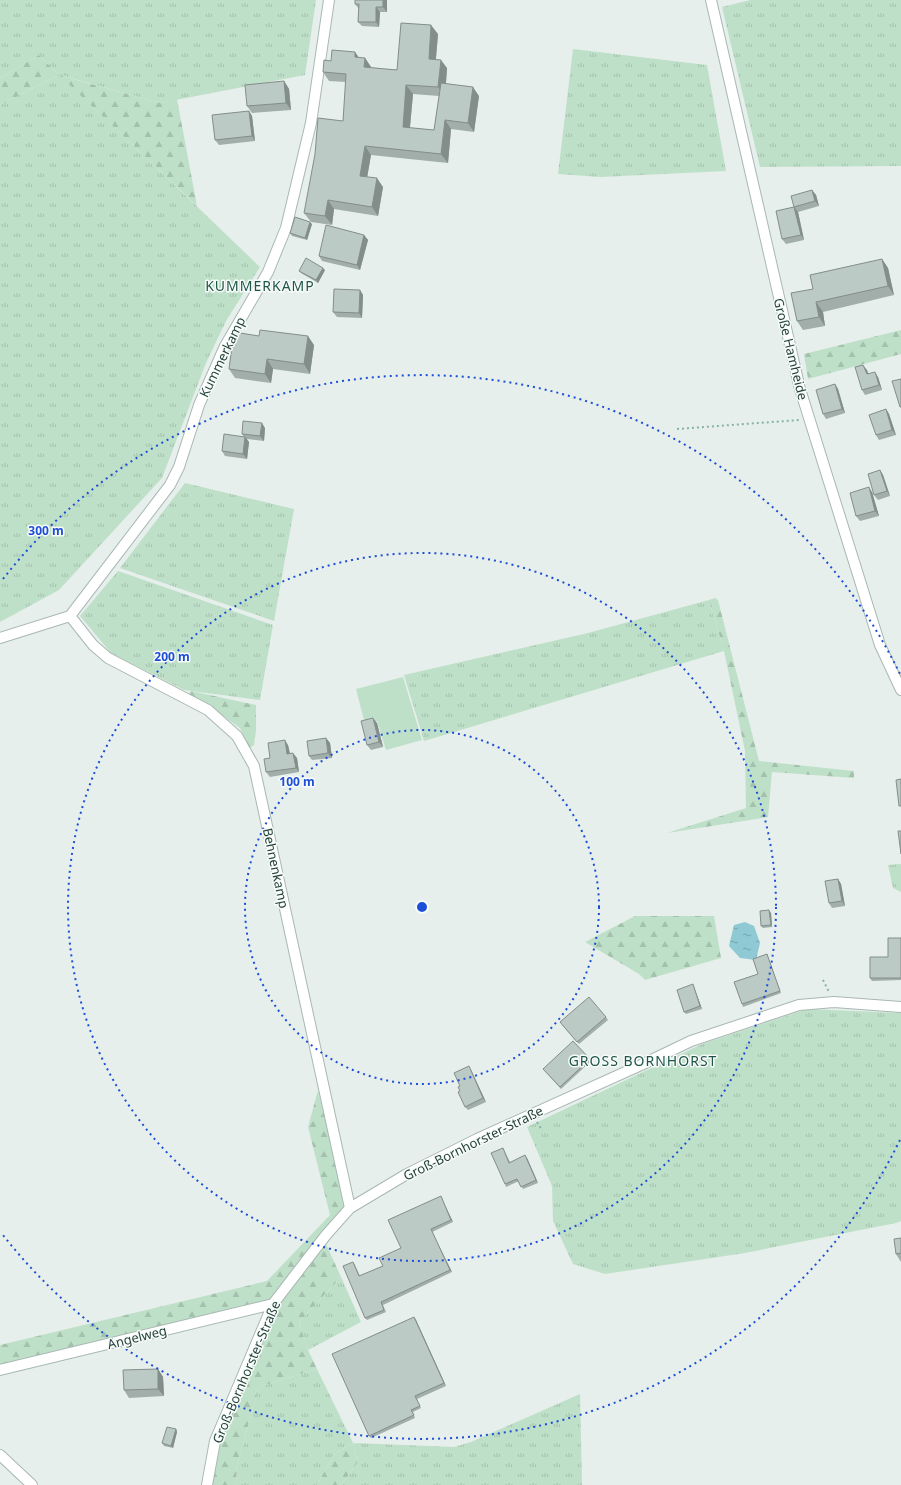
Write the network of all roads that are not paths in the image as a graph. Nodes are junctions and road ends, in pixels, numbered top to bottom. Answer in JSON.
{"nodes":[{"id":1,"x":329,"y":0,"type":"edge"},
{"id":2,"x":711,"y":0,"type":"edge"},
{"id":3,"x":70,"y":616,"type":"junction"},
{"id":4,"x":0,"y":638,"type":"edge"},
{"id":5,"x":901,"y":690,"type":"edge"},
{"id":6,"x":901,"y":1007,"type":"edge"},
{"id":7,"x":350,"y":1208,"type":"junction"},
{"id":8,"x":273,"y":1304,"type":"junction"},
{"id":9,"x":0,"y":1370,"type":"edge"},
{"id":10,"x":0,"y":1455,"type":"edge"},
{"id":11,"x":32,"y":1485,"type":"edge"},
{"id":12,"x":206,"y":1485,"type":"edge"}],
"edges":[{"from":1,"to":3,"type":"street","name":"Kummerkamp"},
{"from":2,"to":5,"type":"street","name":"Große Hamheide"},
{"from":3,"to":4,"type":"street"},
{"from":3,"to":7,"type":"street","name":"Behnenkamp"},
{"from":6,"to":7,"type":"street","name":"Groß-Bornhorster-Straße"},
{"from":7,"to":8,"type":"street","name":"Groß-Bornhorster-Straße"},
{"from":8,"to":9,"type":"street","name":"Angelweg"},
{"from":8,"to":12,"type":"street","name":"Groß-Bornhorster-Straße"},
{"from":10,"to":11,"type":"street"}]}
